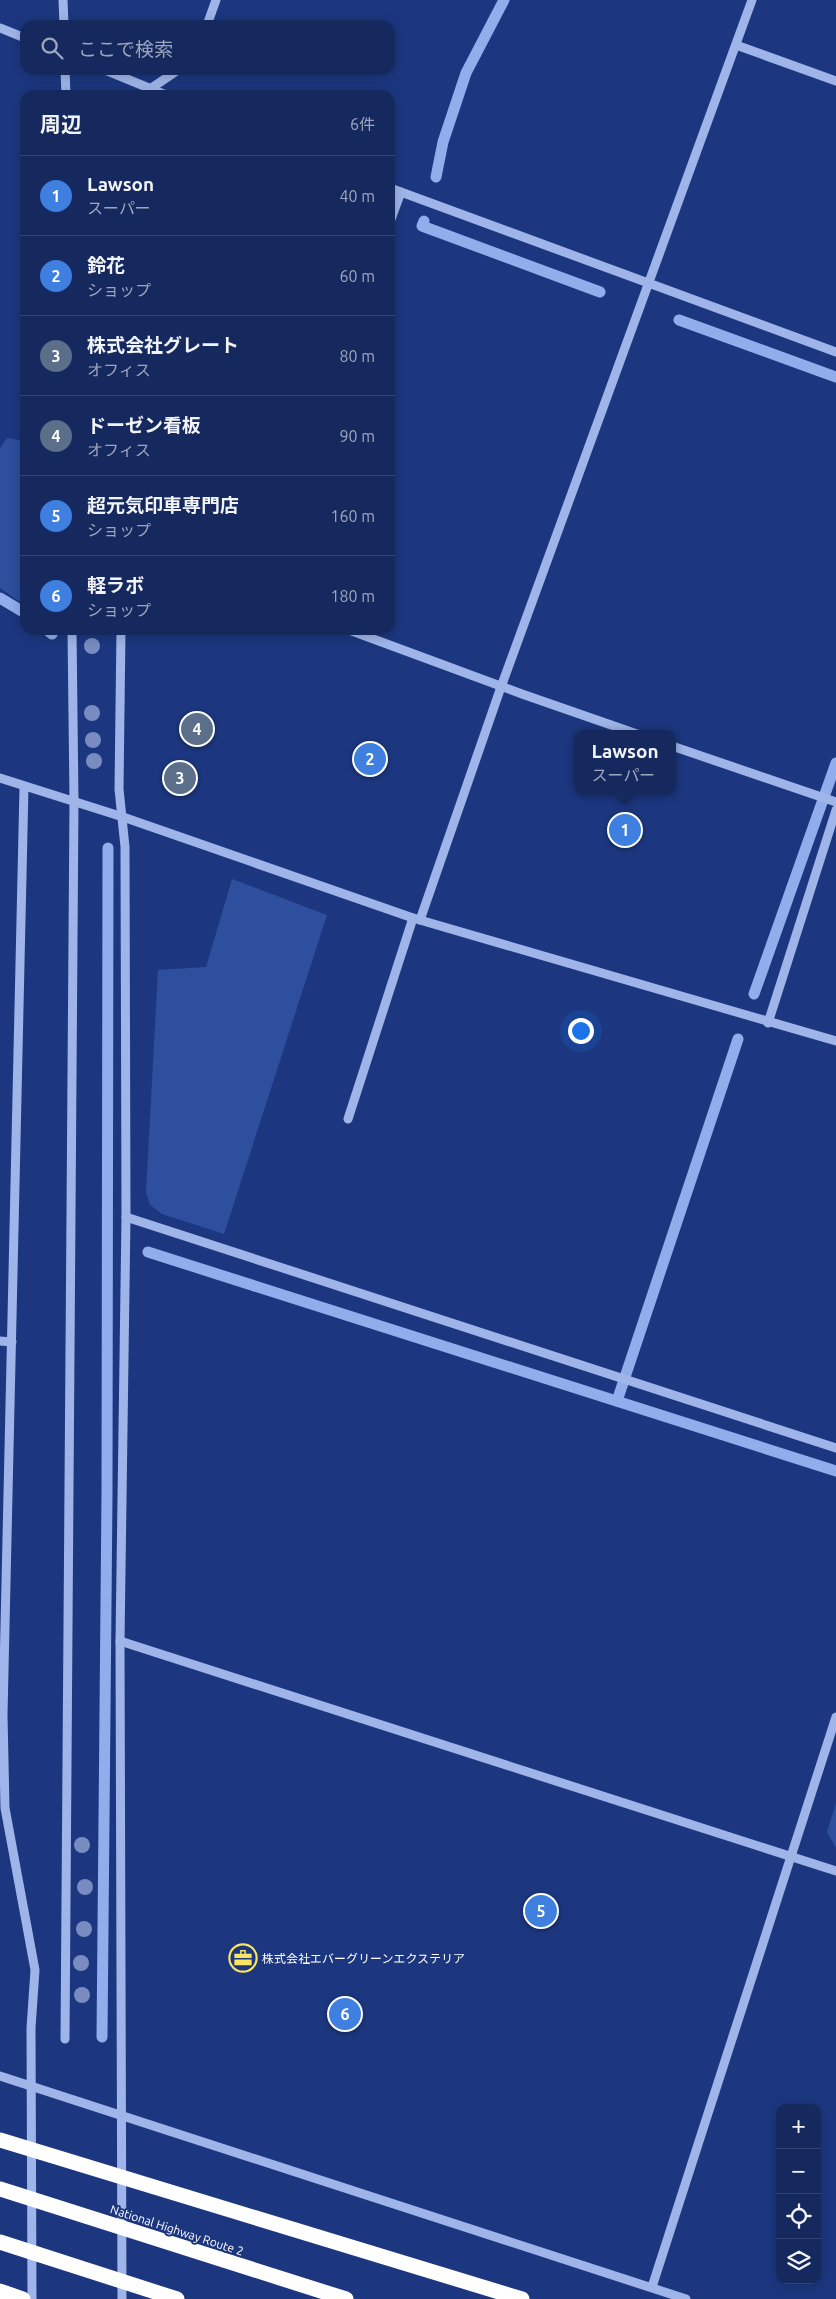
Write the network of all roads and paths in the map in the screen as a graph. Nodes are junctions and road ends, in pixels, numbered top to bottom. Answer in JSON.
{"nodes":[{"id":1,"x":63,"y":0,"type":"edge"},
{"id":2,"x":216,"y":0,"type":"edge"},
{"id":3,"x":752,"y":0,"type":"edge"},
{"id":4,"x":64,"y":20,"type":"edge"},
{"id":5,"x":209,"y":20,"type":"edge"},
{"id":6,"x":0,"y":28,"type":"edge"},
{"id":7,"x":20,"y":36,"type":"edge"},
{"id":8,"x":736,"y":45,"type":"junction"},
{"id":9,"x":65,"y":75,"type":"edge"},
{"id":10,"x":117,"y":75,"type":"edge"},
{"id":11,"x":171,"y":75,"type":"edge"},
{"id":12,"x":836,"y":81,"type":"edge"},
{"id":13,"x":150,"y":89,"type":"joint"},
{"id":14,"x":66,"y":90,"type":"edge"},
{"id":15,"x":395,"y":190,"type":"edge"},
{"id":16,"x":401,"y":192,"type":"junction"},
{"id":17,"x":395,"y":208,"type":"edge"},
{"id":18,"x":649,"y":283,"type":"junction"},
{"id":19,"x":836,"y":352,"type":"edge"},
{"id":20,"x":72,"y":635,"type":"edge"},
{"id":21,"x":121,"y":635,"type":"edge"},
{"id":22,"x":362,"y":635,"type":"edge"},
{"id":23,"x":501,"y":687,"type":"junction"},
{"id":24,"x":625,"y":730,"type":"edge"},
{"id":25,"x":676,"y":747,"type":"edge"},
{"id":26,"x":0,"y":778,"type":"edge"},
{"id":27,"x":24,"y":787,"type":"junction"},
{"id":28,"x":74,"y":801,"type":"junction"},
{"id":29,"x":832,"y":801,"type":"edge"},
{"id":30,"x":836,"y":810,"type":"edge"},
{"id":31,"x":123,"y":817,"type":"junction"},
{"id":32,"x":417,"y":919,"type":"junction"},
{"id":33,"x":768,"y":1023,"type":"junction"},
{"id":34,"x":836,"y":1041,"type":"edge"},
{"id":35,"x":348,"y":1119,"type":"dead end"},
{"id":36,"x":126,"y":1217,"type":"junction"},
{"id":37,"x":0,"y":1341,"type":"edge"},
{"id":38,"x":12,"y":1342,"type":"junction"},
{"id":39,"x":836,"y":1448,"type":"edge"},
{"id":40,"x":120,"y":1641,"type":"junction"},
{"id":41,"x":2,"y":1715,"type":"edge"},
{"id":42,"x":836,"y":1717,"type":"edge"},
{"id":43,"x":790,"y":1856,"type":"junction"},
{"id":44,"x":836,"y":1871,"type":"edge"},
{"id":45,"x":65,"y":2039,"type":"dead end"},
{"id":46,"x":0,"y":2076,"type":"edge"},
{"id":47,"x":32,"y":2087,"type":"junction"},
{"id":48,"x":120,"y":2116,"type":"junction"},
{"id":49,"x":0,"y":2140,"type":"edge"},
{"id":50,"x":0,"y":2189,"type":"edge"},
{"id":51,"x":0,"y":2242,"type":"edge"},
{"id":52,"x":652,"y":2287,"type":"junction"},
{"id":53,"x":0,"y":2291,"type":"edge"},
{"id":54,"x":23,"y":2299,"type":"edge"},
{"id":55,"x":32,"y":2299,"type":"edge"},
{"id":56,"x":122,"y":2299,"type":"edge"},
{"id":57,"x":177,"y":2299,"type":"edge"},
{"id":58,"x":346,"y":2299,"type":"edge"},
{"id":59,"x":522,"y":2299,"type":"edge"},
{"id":60,"x":686,"y":2299,"type":"edge"}],
"edges":[{"from":1,"to":4,"type":"street"},
{"from":2,"to":5,"type":"street"},
{"from":3,"to":8,"type":"street"},
{"from":6,"to":7,"type":"street"},
{"from":8,"to":12,"type":"street"},
{"from":8,"to":18,"type":"street"},
{"from":9,"to":14,"type":"street"},
{"from":10,"to":13,"type":"street"},
{"from":11,"to":13,"type":"street"},
{"from":15,"to":16,"type":"street"},
{"from":16,"to":17,"type":"street"},
{"from":16,"to":18,"type":"street"},
{"from":18,"to":19,"type":"street"},
{"from":18,"to":23,"type":"street"},
{"from":20,"to":28,"type":"street"},
{"from":21,"to":31,"type":"street"},
{"from":22,"to":23,"type":"street"},
{"from":23,"to":24,"type":"street"},
{"from":23,"to":32,"type":"street"},
{"from":25,"to":29,"type":"street"},
{"from":26,"to":27,"type":"street"},
{"from":27,"to":28,"type":"street"},
{"from":27,"to":38,"type":"street"},
{"from":28,"to":31,"type":"street"},
{"from":28,"to":45,"type":"street"},
{"from":30,"to":33,"type":"street"},
{"from":31,"to":32,"type":"street"},
{"from":31,"to":36,"type":"street"},
{"from":32,"to":33,"type":"street"},
{"from":32,"to":35,"type":"street"},
{"from":33,"to":34,"type":"street"},
{"from":36,"to":39,"type":"street"},
{"from":36,"to":40,"type":"street"},
{"from":37,"to":38,"type":"street"},
{"from":38,"to":41,"type":"street"},
{"from":40,"to":43,"type":"street"},
{"from":40,"to":48,"type":"street"},
{"from":41,"to":47,"type":"street"},
{"from":42,"to":43,"type":"street"},
{"from":43,"to":44,"type":"street"},
{"from":43,"to":52,"type":"street"},
{"from":46,"to":47,"type":"street"},
{"from":47,"to":48,"type":"street"},
{"from":47,"to":55,"type":"street"},
{"from":48,"to":52,"type":"street"},
{"from":48,"to":56,"type":"street"},
{"from":49,"to":59,"type":"highway","bridge":true},
{"from":50,"to":58,"type":"highway","name":"National Highway Route 2","bridge":true},
{"from":51,"to":57,"type":"highway","bridge":true},
{"from":52,"to":60,"type":"street"},
{"from":53,"to":54,"type":"highway"}]}
